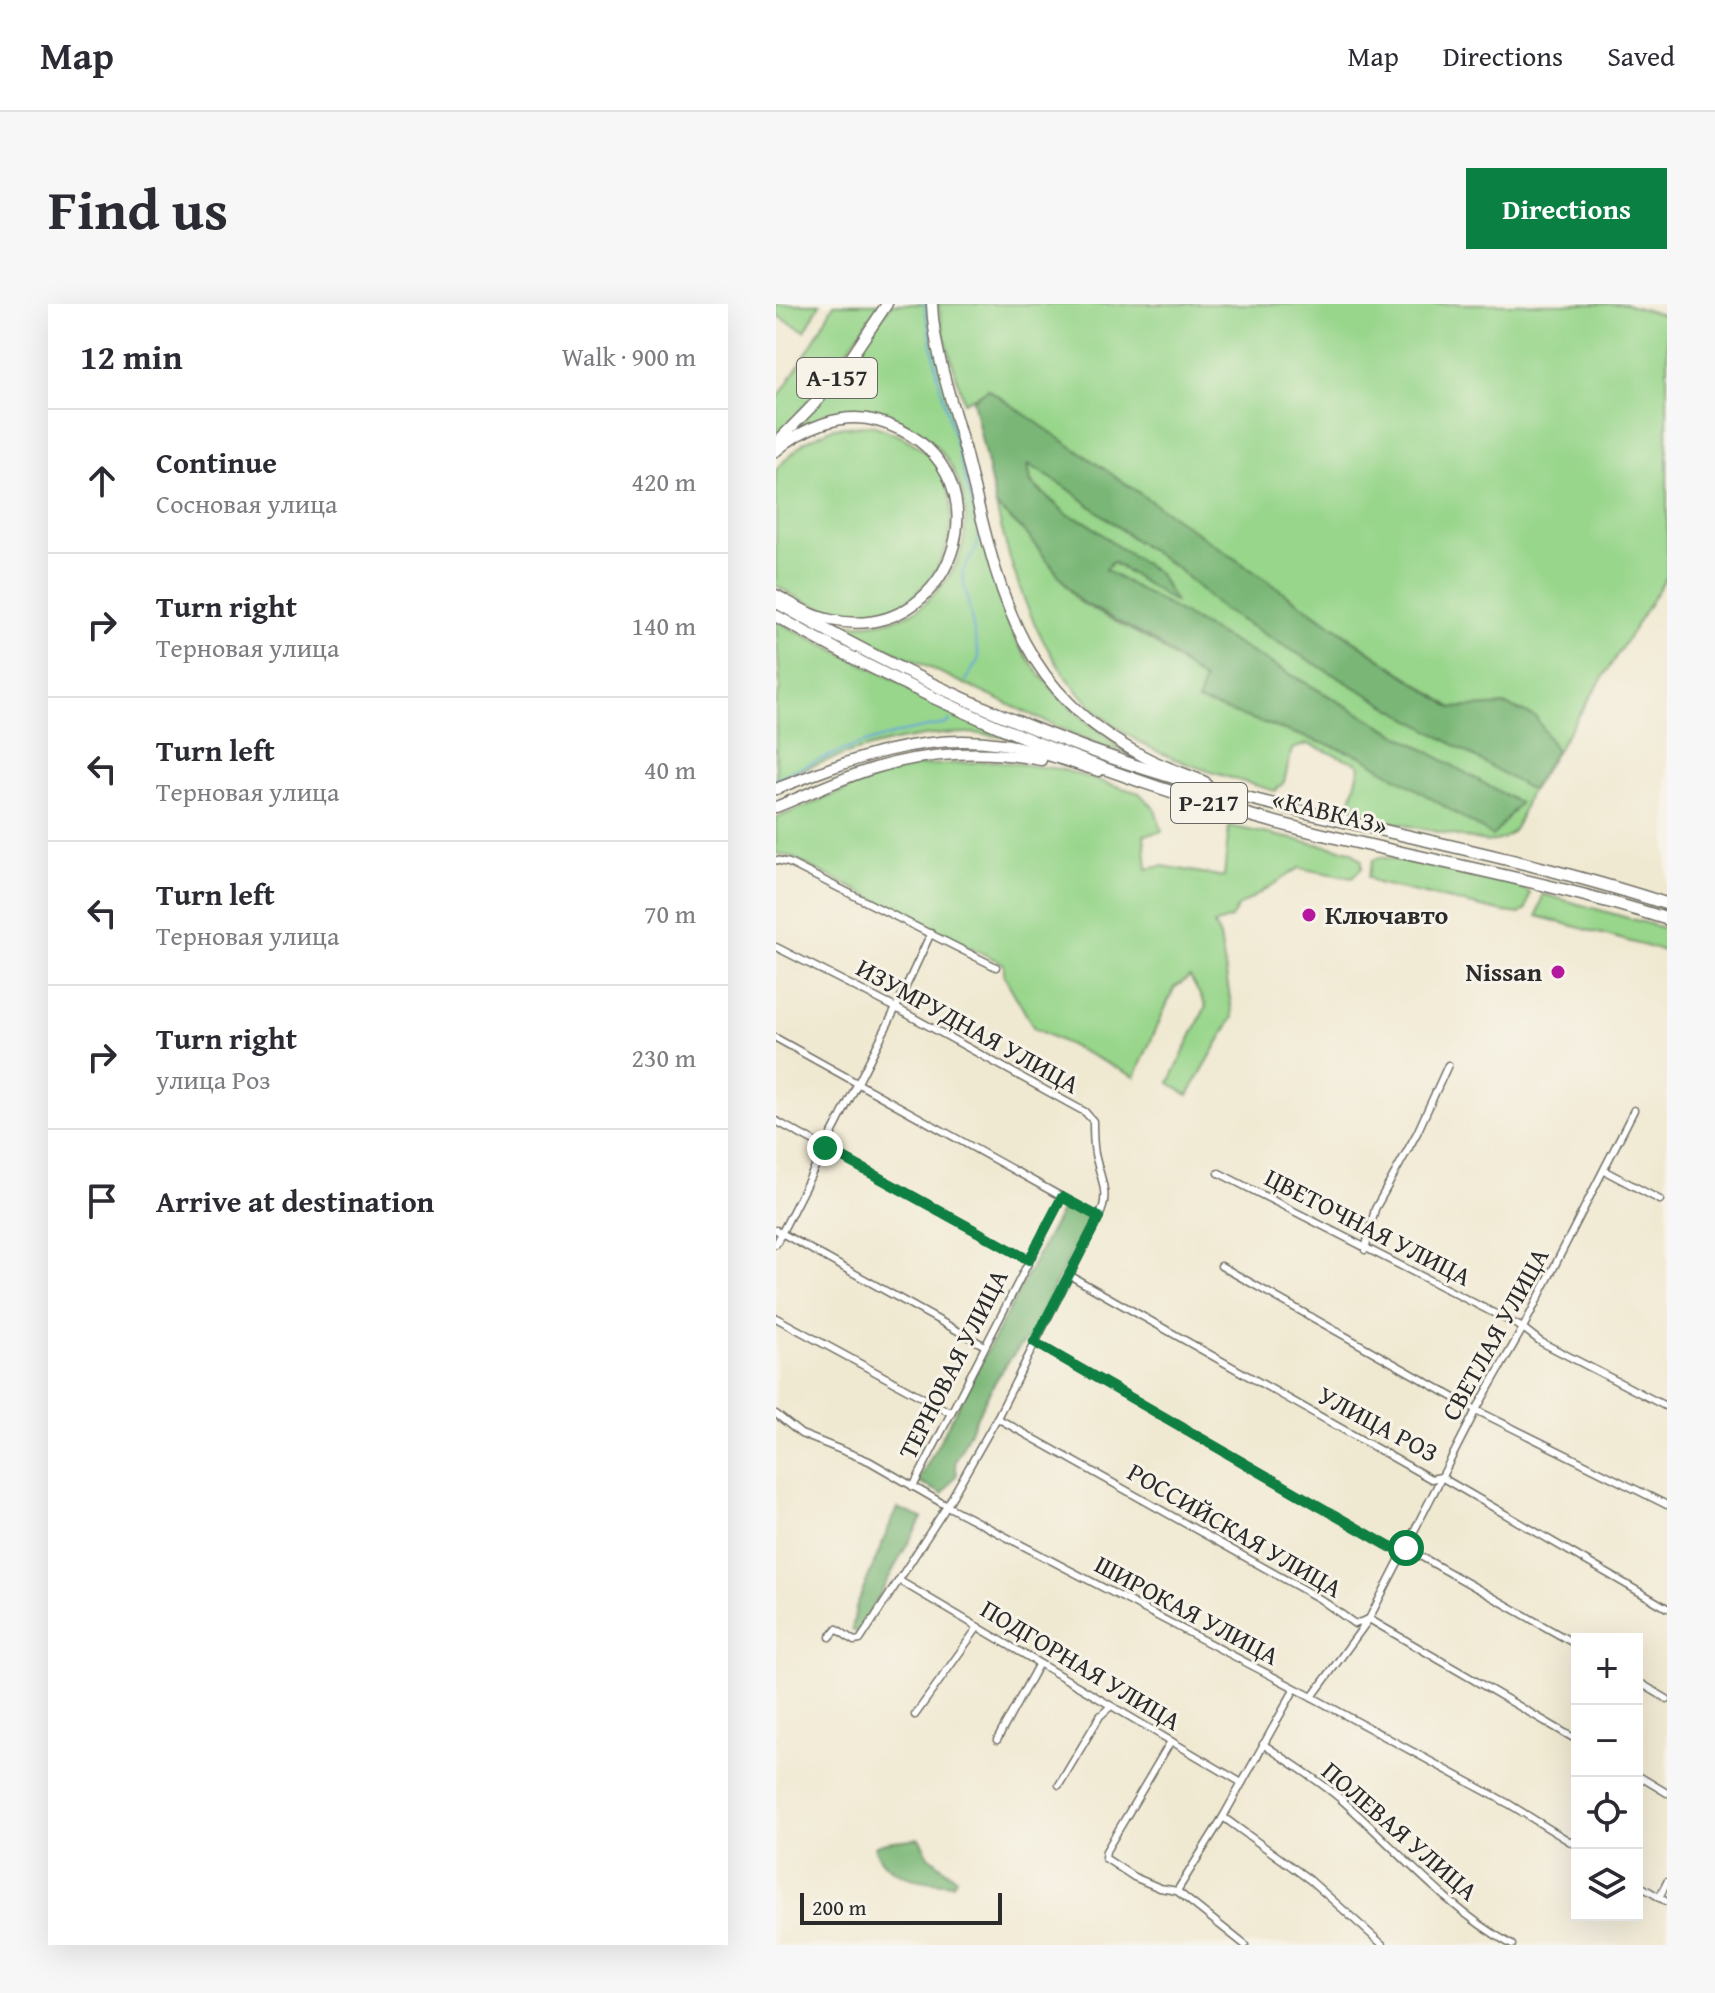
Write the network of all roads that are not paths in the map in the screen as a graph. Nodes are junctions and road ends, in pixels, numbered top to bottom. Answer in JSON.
{"nodes":[{"id":1,"x":887,"y":304,"type":"edge"},
{"id":2,"x":932,"y":304,"type":"edge"},
{"id":3,"x":776,"y":443,"type":"edge"},
{"id":4,"x":776,"y":451,"type":"edge"},
{"id":5,"x":776,"y":595,"type":"edge"},
{"id":6,"x":776,"y":602,"type":"edge"},
{"id":7,"x":776,"y":616,"type":"edge"},
{"id":8,"x":1151,"y":785,"type":"junction"},
{"id":9,"x":776,"y":789,"type":"edge"},
{"id":10,"x":1240,"y":796,"type":"junction"},
{"id":11,"x":776,"y":807,"type":"edge"},
{"id":12,"x":1379,"y":829,"type":"junction"},
{"id":13,"x":1425,"y":857,"type":"junction"},
{"id":14,"x":776,"y":860,"type":"edge"},
{"id":15,"x":1586,"y":880,"type":"junction"},
{"id":16,"x":1593,"y":897,"type":"junction"},
{"id":17,"x":1667,"y":904,"type":"edge"},
{"id":18,"x":1667,"y":919,"type":"edge"},
{"id":19,"x":931,"y":933,"type":"junction"},
{"id":20,"x":776,"y":947,"type":"edge"},
{"id":21,"x":996,"y":967,"type":"dead end"},
{"id":22,"x":896,"y":1008,"type":"junction"},
{"id":23,"x":776,"y":1038,"type":"edge"},
{"id":24,"x":1448,"y":1065,"type":"dead end"},
{"id":25,"x":857,"y":1081,"type":"junction"},
{"id":26,"x":1634,"y":1110,"type":"dead end"},
{"id":27,"x":776,"y":1121,"type":"edge"},
{"id":28,"x":825,"y":1148,"type":"junction"},
{"id":29,"x":1605,"y":1171,"type":"junction"},
{"id":30,"x":1219,"y":1173,"type":"dead end"},
{"id":31,"x":1062,"y":1197,"type":"junction"},
{"id":32,"x":1660,"y":1200,"type":"dead end"},
{"id":33,"x":1099,"y":1217,"type":"junction"},
{"id":34,"x":779,"y":1231,"type":"edge"},
{"id":35,"x":776,"y":1244,"type":"edge"},
{"id":36,"x":1365,"y":1250,"type":"junction"},
{"id":37,"x":1029,"y":1260,"type":"junction"},
{"id":38,"x":1221,"y":1266,"type":"dead end"},
{"id":39,"x":1069,"y":1275,"type":"junction"},
{"id":40,"x":776,"y":1318,"type":"edge"},
{"id":41,"x":1523,"y":1328,"type":"junction"},
{"id":42,"x":1034,"y":1342,"type":"junction"},
{"id":43,"x":985,"y":1346,"type":"junction"},
{"id":44,"x":1667,"y":1407,"type":"edge"},
{"id":45,"x":1476,"y":1410,"type":"junction"},
{"id":46,"x":951,"y":1413,"type":"junction"},
{"id":47,"x":776,"y":1414,"type":"edge"},
{"id":48,"x":997,"y":1418,"type":"junction"},
{"id":49,"x":1441,"y":1477,"type":"junction"},
{"id":50,"x":913,"y":1487,"type":"junction"},
{"id":51,"x":1667,"y":1505,"type":"edge"},
{"id":52,"x":947,"y":1506,"type":"junction"},
{"id":53,"x":1406,"y":1548,"type":"junction"},
{"id":54,"x":900,"y":1581,"type":"junction"},
{"id":55,"x":1667,"y":1608,"type":"edge"},
{"id":56,"x":1369,"y":1619,"type":"junction"},
{"id":57,"x":978,"y":1627,"type":"junction"},
{"id":58,"x":830,"y":1637,"type":"dead end"},
{"id":59,"x":1571,"y":1642,"type":"edge"},
{"id":60,"x":1038,"y":1665,"type":"junction"},
{"id":61,"x":1643,"y":1685,"type":"edge"},
{"id":62,"x":1294,"y":1690,"type":"junction"},
{"id":63,"x":1312,"y":1697,"type":"junction"},
{"id":64,"x":1667,"y":1699,"type":"edge"},
{"id":65,"x":1111,"y":1706,"type":"junction"},
{"id":66,"x":915,"y":1715,"type":"dead end"},
{"id":67,"x":1571,"y":1737,"type":"edge"},
{"id":68,"x":997,"y":1740,"type":"dead end"},
{"id":69,"x":1171,"y":1741,"type":"junction"},
{"id":70,"x":1263,"y":1744,"type":"junction"},
{"id":71,"x":1640,"y":1777,"type":"edge"},
{"id":72,"x":1242,"y":1783,"type":"junction"},
{"id":73,"x":1059,"y":1785,"type":"dead end"},
{"id":74,"x":1667,"y":1793,"type":"edge"},
{"id":75,"x":1223,"y":1817,"type":"junction"},
{"id":76,"x":1571,"y":1842,"type":"edge"},
{"id":77,"x":1667,"y":1882,"type":"edge"},
{"id":78,"x":1643,"y":1888,"type":"edge"},
{"id":79,"x":1177,"y":1891,"type":"junction"},
{"id":80,"x":1659,"y":1898,"type":"junction"},
{"id":81,"x":1667,"y":1902,"type":"edge"},
{"id":82,"x":1245,"y":1945,"type":"edge"},
{"id":83,"x":1383,"y":1945,"type":"edge"},
{"id":84,"x":1512,"y":1945,"type":"edge"}],
"edges":[{"from":1,"to":3,"type":"main road","number":"А-157"},
{"from":2,"to":10,"type":"main road"},
{"from":4,"to":5,"type":"main road"},
{"from":6,"to":10,"type":"highway","name":"«КАВКАЗ»","number":"Р-217"},
{"from":7,"to":8,"type":"highway","name":"«КАВКАЗ»","number":"Р-217"},
{"from":8,"to":9,"type":"main road"},
{"from":8,"to":11,"type":"main road"},
{"from":8,"to":13,"type":"highway","name":"«КАВКАЗ»","number":"Р-217"},
{"from":10,"to":12,"type":"highway","name":"«КАВКАЗ»","number":"Р-217"},
{"from":12,"to":13,"type":"highway"},
{"from":12,"to":15,"type":"highway","name":"«КАВКАЗ»","number":"Р-217"},
{"from":13,"to":16,"type":"highway","name":"«КАВКАЗ»","number":"Р-217"},
{"from":14,"to":19,"type":"street"},
{"from":15,"to":16,"type":"highway"},
{"from":15,"to":17,"type":"highway","name":"«КАВКАЗ»","number":"Р-217"},
{"from":16,"to":18,"type":"highway","name":"«КАВКАЗ»","number":"Р-217"},
{"from":19,"to":21,"type":"street"},
{"from":19,"to":22,"type":"street"},
{"from":20,"to":22,"type":"street","name":"ИЗУМРУДНАЯ УЛИЦА"},
{"from":22,"to":25,"type":"street"},
{"from":22,"to":33,"type":"street","name":"ИЗУМРУДНАЯ УЛИЦА"},
{"from":23,"to":25,"type":"street"},
{"from":24,"to":36,"type":"street"},
{"from":25,"to":28,"type":"street"},
{"from":25,"to":31,"type":"street"},
{"from":26,"to":29,"type":"street","name":"СВЕТЛАЯ УЛИЦА"},
{"from":27,"to":28,"type":"street"},
{"from":28,"to":34,"type":"street"},
{"from":28,"to":37,"type":"street"},
{"from":29,"to":32,"type":"street"},
{"from":29,"to":41,"type":"street","name":"СВЕТЛАЯ УЛИЦА"},
{"from":30,"to":36,"type":"street","name":"ЦВЕТОЧНАЯ УЛИЦА"},
{"from":31,"to":33,"type":"street"},
{"from":31,"to":37,"type":"street","name":"ТЕРНОВАЯ УЛИЦА"},
{"from":33,"to":39,"type":"street"},
{"from":34,"to":35,"type":"street"},
{"from":34,"to":43,"type":"street"},
{"from":36,"to":41,"type":"street","name":"ЦВЕТОЧНАЯ УЛИЦА"},
{"from":37,"to":43,"type":"street","name":"ТЕРНОВАЯ УЛИЦА"},
{"from":38,"to":45,"type":"street"},
{"from":39,"to":42,"type":"street"},
{"from":39,"to":49,"type":"street","name":"УЛИЦА РОЗ"},
{"from":40,"to":46,"type":"street"},
{"from":41,"to":44,"type":"street","name":"ЦВЕТОЧНАЯ УЛИЦА"},
{"from":41,"to":45,"type":"street","name":"СВЕТЛАЯ УЛИЦА"},
{"from":42,"to":48,"type":"street"},
{"from":42,"to":53,"type":"street"},
{"from":43,"to":46,"type":"street","name":"ТЕРНОВАЯ УЛИЦА"},
{"from":45,"to":49,"type":"street","name":"СВЕТЛАЯ УЛИЦА"},
{"from":45,"to":51,"type":"street"},
{"from":46,"to":50,"type":"street","name":"ТЕРНОВАЯ УЛИЦА"},
{"from":47,"to":50,"type":"street","name":"ШИРОКАЯ УЛИЦА"},
{"from":48,"to":52,"type":"street"},
{"from":48,"to":56,"type":"street","name":"РОССИЙСКАЯ УЛИЦА"},
{"from":49,"to":53,"type":"street","name":"СВЕТЛАЯ УЛИЦА"},
{"from":49,"to":55,"type":"street","name":"УЛИЦА РОЗ"},
{"from":50,"to":52,"type":"street","name":"ШИРОКАЯ УЛИЦА"},
{"from":52,"to":54,"type":"street"},
{"from":52,"to":62,"type":"street","name":"ШИРОКАЯ УЛИЦА"},
{"from":53,"to":56,"type":"street","name":"СВЕТЛАЯ УЛИЦА"},
{"from":53,"to":59,"type":"street"},
{"from":54,"to":57,"type":"street","name":"ПОДГОРНАЯ УЛИЦА"},
{"from":54,"to":58,"type":"street"},
{"from":56,"to":63,"type":"street","name":"СВЕТЛАЯ УЛИЦА"},
{"from":56,"to":67,"type":"street","name":"РОССИЙСКАЯ УЛИЦА"},
{"from":57,"to":60,"type":"street","name":"ПОДГОРНАЯ УЛИЦА"},
{"from":57,"to":66,"type":"street"},
{"from":60,"to":65,"type":"street","name":"ПОДГОРНАЯ УЛИЦА"},
{"from":60,"to":68,"type":"street"},
{"from":61,"to":64,"type":"street"},
{"from":62,"to":63,"type":"street","name":"ШИРОКАЯ УЛИЦА"},
{"from":62,"to":70,"type":"street"},
{"from":63,"to":76,"type":"street","name":"ШИРОКАЯ УЛИЦА"},
{"from":65,"to":69,"type":"street","name":"ПОДГОРНАЯ УЛИЦА"},
{"from":65,"to":73,"type":"street"},
{"from":69,"to":72,"type":"street","name":"ПОДГОРНАЯ УЛИЦА"},
{"from":69,"to":79,"type":"street"},
{"from":70,"to":72,"type":"street"},
{"from":70,"to":84,"type":"street","name":"ПОЛЕВАЯ УЛИЦА"},
{"from":71,"to":74,"type":"street"},
{"from":72,"to":75,"type":"street"},
{"from":75,"to":79,"type":"street"},
{"from":75,"to":83,"type":"street"},
{"from":77,"to":80,"type":"street"},
{"from":78,"to":80,"type":"street"},
{"from":79,"to":82,"type":"street"},
{"from":80,"to":81,"type":"street"}]}
